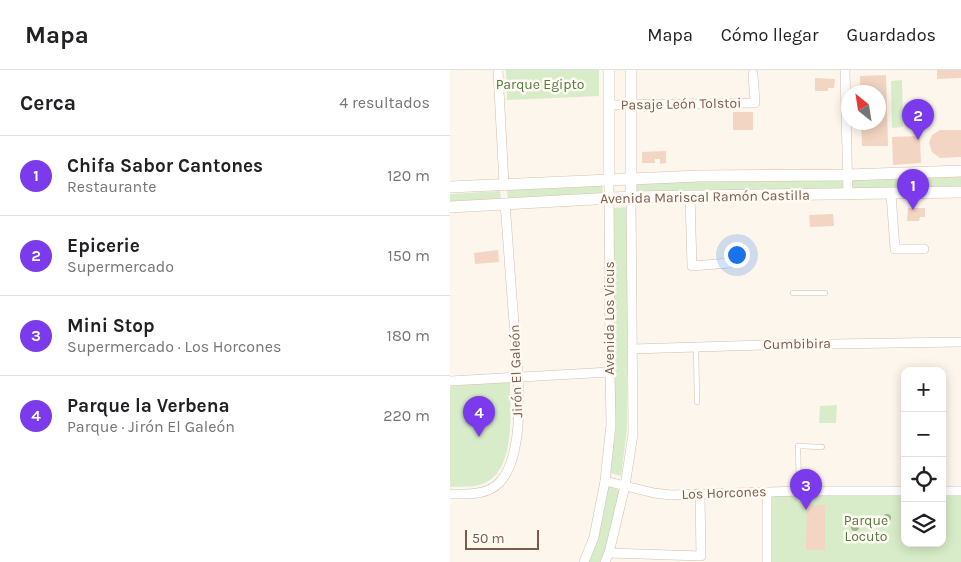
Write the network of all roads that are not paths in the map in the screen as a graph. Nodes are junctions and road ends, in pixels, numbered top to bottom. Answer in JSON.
{"nodes":[{"id":1,"x":498,"y":70,"type":"edge"},
{"id":2,"x":609,"y":70,"type":"edge"},
{"id":3,"x":631,"y":70,"type":"edge"},
{"id":4,"x":846,"y":70,"type":"edge"},
{"id":5,"x":753,"y":74,"type":"dead end"},
{"id":6,"x":609,"y":105,"type":"junction"},
{"id":7,"x":631,"y":105,"type":"junction"},
{"id":8,"x":961,"y":171,"type":"edge"},
{"id":9,"x":848,"y":175,"type":"junction"},
{"id":10,"x":631,"y":178,"type":"junction"},
{"id":11,"x":609,"y":179,"type":"junction"},
{"id":12,"x":504,"y":185,"type":"junction"},
{"id":13,"x":450,"y":187,"type":"edge"},
{"id":14,"x":961,"y":192,"type":"edge"},
{"id":15,"x":848,"y":194,"type":"junction"},
{"id":16,"x":891,"y":194,"type":"junction"},
{"id":17,"x":690,"y":196,"type":"junction"},
{"id":18,"x":631,"y":197,"type":"junction"},
{"id":19,"x":608,"y":198,"type":"junction"},
{"id":20,"x":505,"y":204,"type":"junction"},
{"id":21,"x":450,"y":208,"type":"edge"},
{"id":22,"x":924,"y":249,"type":"dead end"},
{"id":23,"x":729,"y":263,"type":"dead end"},
{"id":24,"x":793,"y":293,"type":"dead end"},
{"id":25,"x":825,"y":293,"type":"dead end"},
{"id":26,"x":961,"y":342,"type":"edge"},
{"id":27,"x":696,"y":347,"type":"junction"},
{"id":28,"x":632,"y":349,"type":"junction"},
{"id":29,"x":610,"y":372,"type":"junction"},
{"id":30,"x":518,"y":378,"type":"junction"},
{"id":31,"x":450,"y":382,"type":"edge"},
{"id":32,"x":697,"y":402,"type":"dead end"},
{"id":33,"x":822,"y":447,"type":"dead end"},
{"id":34,"x":605,"y":481,"type":"junction"},
{"id":35,"x":625,"y":486,"type":"junction"},
{"id":36,"x":799,"y":491,"type":"junction"},
{"id":37,"x":901,"y":491,"type":"edge"},
{"id":38,"x":946,"y":491,"type":"edge"},
{"id":39,"x":961,"y":491,"type":"edge"},
{"id":40,"x":767,"y":492,"type":"junction"},
{"id":41,"x":450,"y":494,"type":"edge"},
{"id":42,"x":700,"y":495,"type":"junction"},
{"id":43,"x":610,"y":553,"type":"junction"},
{"id":44,"x":584,"y":562,"type":"edge"},
{"id":45,"x":605,"y":562,"type":"edge"},
{"id":46,"x":767,"y":562,"type":"edge"}],
"edges":[{"from":1,"to":12,"type":"street"},
{"from":2,"to":6,"type":"main road","name":"Avenida Los Vicus"},
{"from":3,"to":7,"type":"main road","name":"Avenida Los Vicus"},
{"from":4,"to":9,"type":"street"},
{"from":5,"to":7,"type":"street","name":"Pasaje León Tolstoi"},
{"from":6,"to":7,"type":"street","name":"Pasaje León Tolstoi"},
{"from":6,"to":11,"type":"main road","name":"Avenida Los Vicus"},
{"from":7,"to":10,"type":"main road","name":"Avenida Los Vicus"},
{"from":8,"to":9,"type":"main road","name":"Avenida Mariscal Ramón Castilla"},
{"from":9,"to":10,"type":"main road","name":"Avenida Mariscal Ramón Castilla"},
{"from":9,"to":15,"type":"street"},
{"from":10,"to":11,"type":"main road","name":"Avenida Mariscal Ramón Castilla"},
{"from":10,"to":18,"type":"main road","name":"Avenida Los Vicus"},
{"from":11,"to":12,"type":"main road","name":"Avenida Mariscal Ramón Castilla"},
{"from":11,"to":19,"type":"street","name":"Avenida Los Vicus"},
{"from":12,"to":13,"type":"main road","name":"Avenida Mariscal Ramón Castilla"},
{"from":14,"to":16,"type":"main road","name":"Avenida Mariscal Ramón Castilla"},
{"from":15,"to":16,"type":"main road","name":"Avenida Mariscal Ramón Castilla"},
{"from":15,"to":17,"type":"main road","name":"Avenida Mariscal Ramón Castilla"},
{"from":16,"to":22,"type":"street"},
{"from":17,"to":18,"type":"main road","name":"Avenida Mariscal Ramón Castilla"},
{"from":17,"to":23,"type":"street"},
{"from":18,"to":19,"type":"main road","name":"Avenida Mariscal Ramón Castilla"},
{"from":18,"to":28,"type":"street","name":"Avenida Los Vicus"},
{"from":19,"to":20,"type":"main road","name":"Avenida Mariscal Ramón Castilla"},
{"from":19,"to":29,"type":"street","name":"Avenida Los Vicus"},
{"from":20,"to":21,"type":"main road","name":"Avenida Mariscal Ramón Castilla"},
{"from":20,"to":30,"type":"street","name":"Jirón El Galeón"},
{"from":24,"to":25,"type":"lane"},
{"from":26,"to":27,"type":"street","name":"Cumbibira"},
{"from":27,"to":28,"type":"street","name":"Cumbibira"},
{"from":27,"to":32,"type":"lane"},
{"from":28,"to":35,"type":"street","name":"Avenida Los Vicus"},
{"from":29,"to":30,"type":"street"},
{"from":29,"to":34,"type":"street","name":"Avenida Los Vicus"},
{"from":30,"to":31,"type":"street"},
{"from":30,"to":41,"type":"street","name":"Jirón El Galeón"},
{"from":33,"to":36,"type":"lane"},
{"from":34,"to":35,"type":"street","name":"Los Horcones"},
{"from":34,"to":44,"type":"street","name":"Avenida Los Vicus"},
{"from":35,"to":42,"type":"street","name":"Los Horcones"},
{"from":35,"to":43,"type":"street","name":"Avenida Los Vicus"},
{"from":36,"to":37,"type":"street","name":"Los Horcones"},
{"from":36,"to":40,"type":"street","name":"Los Horcones"},
{"from":38,"to":39,"type":"street"},
{"from":40,"to":42,"type":"street","name":"Los Horcones"},
{"from":40,"to":46,"type":"street"},
{"from":42,"to":43,"type":"street"},
{"from":43,"to":45,"type":"street","name":"Avenida Los Vicus"}]}
